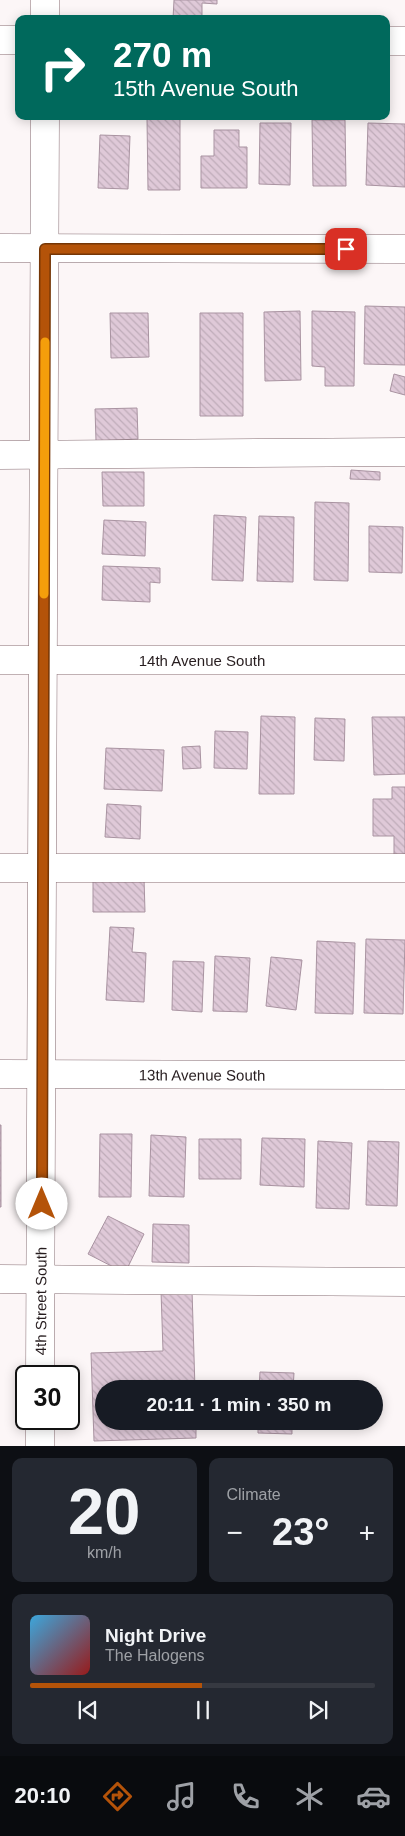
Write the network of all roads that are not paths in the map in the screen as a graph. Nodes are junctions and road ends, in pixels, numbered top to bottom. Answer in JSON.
{"nodes":[{"id":1,"x":45,"y":0,"type":"edge"},
{"id":2,"x":45,"y":15,"type":"edge"},
{"id":3,"x":0,"y":40,"type":"edge"},
{"id":4,"x":15,"y":40,"type":"edge"},
{"id":5,"x":390,"y":41,"type":"edge"},
{"id":6,"x":405,"y":41,"type":"edge"},
{"id":7,"x":45,"y":120,"type":"edge"},
{"id":8,"x":0,"y":248,"type":"edge"},
{"id":9,"x":45,"y":249,"type":"junction"},
{"id":10,"x":405,"y":249,"type":"edge"},
{"id":11,"x":405,"y":452,"type":"edge"},
{"id":12,"x":0,"y":455,"type":"edge"},
{"id":13,"x":44,"y":455,"type":"junction"},
{"id":14,"x":0,"y":660,"type":"edge"},
{"id":15,"x":44,"y":660,"type":"junction"},
{"id":16,"x":405,"y":660,"type":"edge"},
{"id":17,"x":0,"y":868,"type":"edge"},
{"id":18,"x":43,"y":868,"type":"junction"},
{"id":19,"x":405,"y":868,"type":"edge"},
{"id":20,"x":0,"y":1074,"type":"edge"},
{"id":21,"x":43,"y":1074,"type":"junction"},
{"id":22,"x":405,"y":1075,"type":"edge"},
{"id":23,"x":0,"y":1279,"type":"edge"},
{"id":24,"x":41,"y":1279,"type":"junction"},
{"id":25,"x":405,"y":1282,"type":"edge"},
{"id":26,"x":40,"y":1365,"type":"edge"},
{"id":27,"x":40,"y":1430,"type":"edge"},
{"id":28,"x":40,"y":1446,"type":"edge"}],
"edges":[{"from":1,"to":2,"type":"street"},
{"from":3,"to":4,"type":"street"},
{"from":5,"to":6,"type":"street"},
{"from":7,"to":9,"type":"street","name":"4th Street South"},
{"from":8,"to":9,"type":"street"},
{"from":9,"to":10,"type":"street"},
{"from":9,"to":13,"type":"street","name":"4th Street South"},
{"from":11,"to":13,"type":"street"},
{"from":12,"to":13,"type":"street"},
{"from":13,"to":15,"type":"street","name":"4th Street South"},
{"from":14,"to":15,"type":"street","name":"14th Avenue South"},
{"from":15,"to":16,"type":"street","name":"14th Avenue South"},
{"from":15,"to":18,"type":"street","name":"4th Street South"},
{"from":17,"to":18,"type":"street"},
{"from":18,"to":19,"type":"street"},
{"from":18,"to":21,"type":"street","name":"4th Street South"},
{"from":20,"to":21,"type":"street","name":"13th Avenue South"},
{"from":21,"to":22,"type":"street","name":"13th Avenue South"},
{"from":21,"to":24,"type":"street","name":"4th Street South"},
{"from":23,"to":24,"type":"street"},
{"from":24,"to":25,"type":"street"},
{"from":24,"to":26,"type":"street","name":"4th Street South"},
{"from":27,"to":28,"type":"street"}]}
